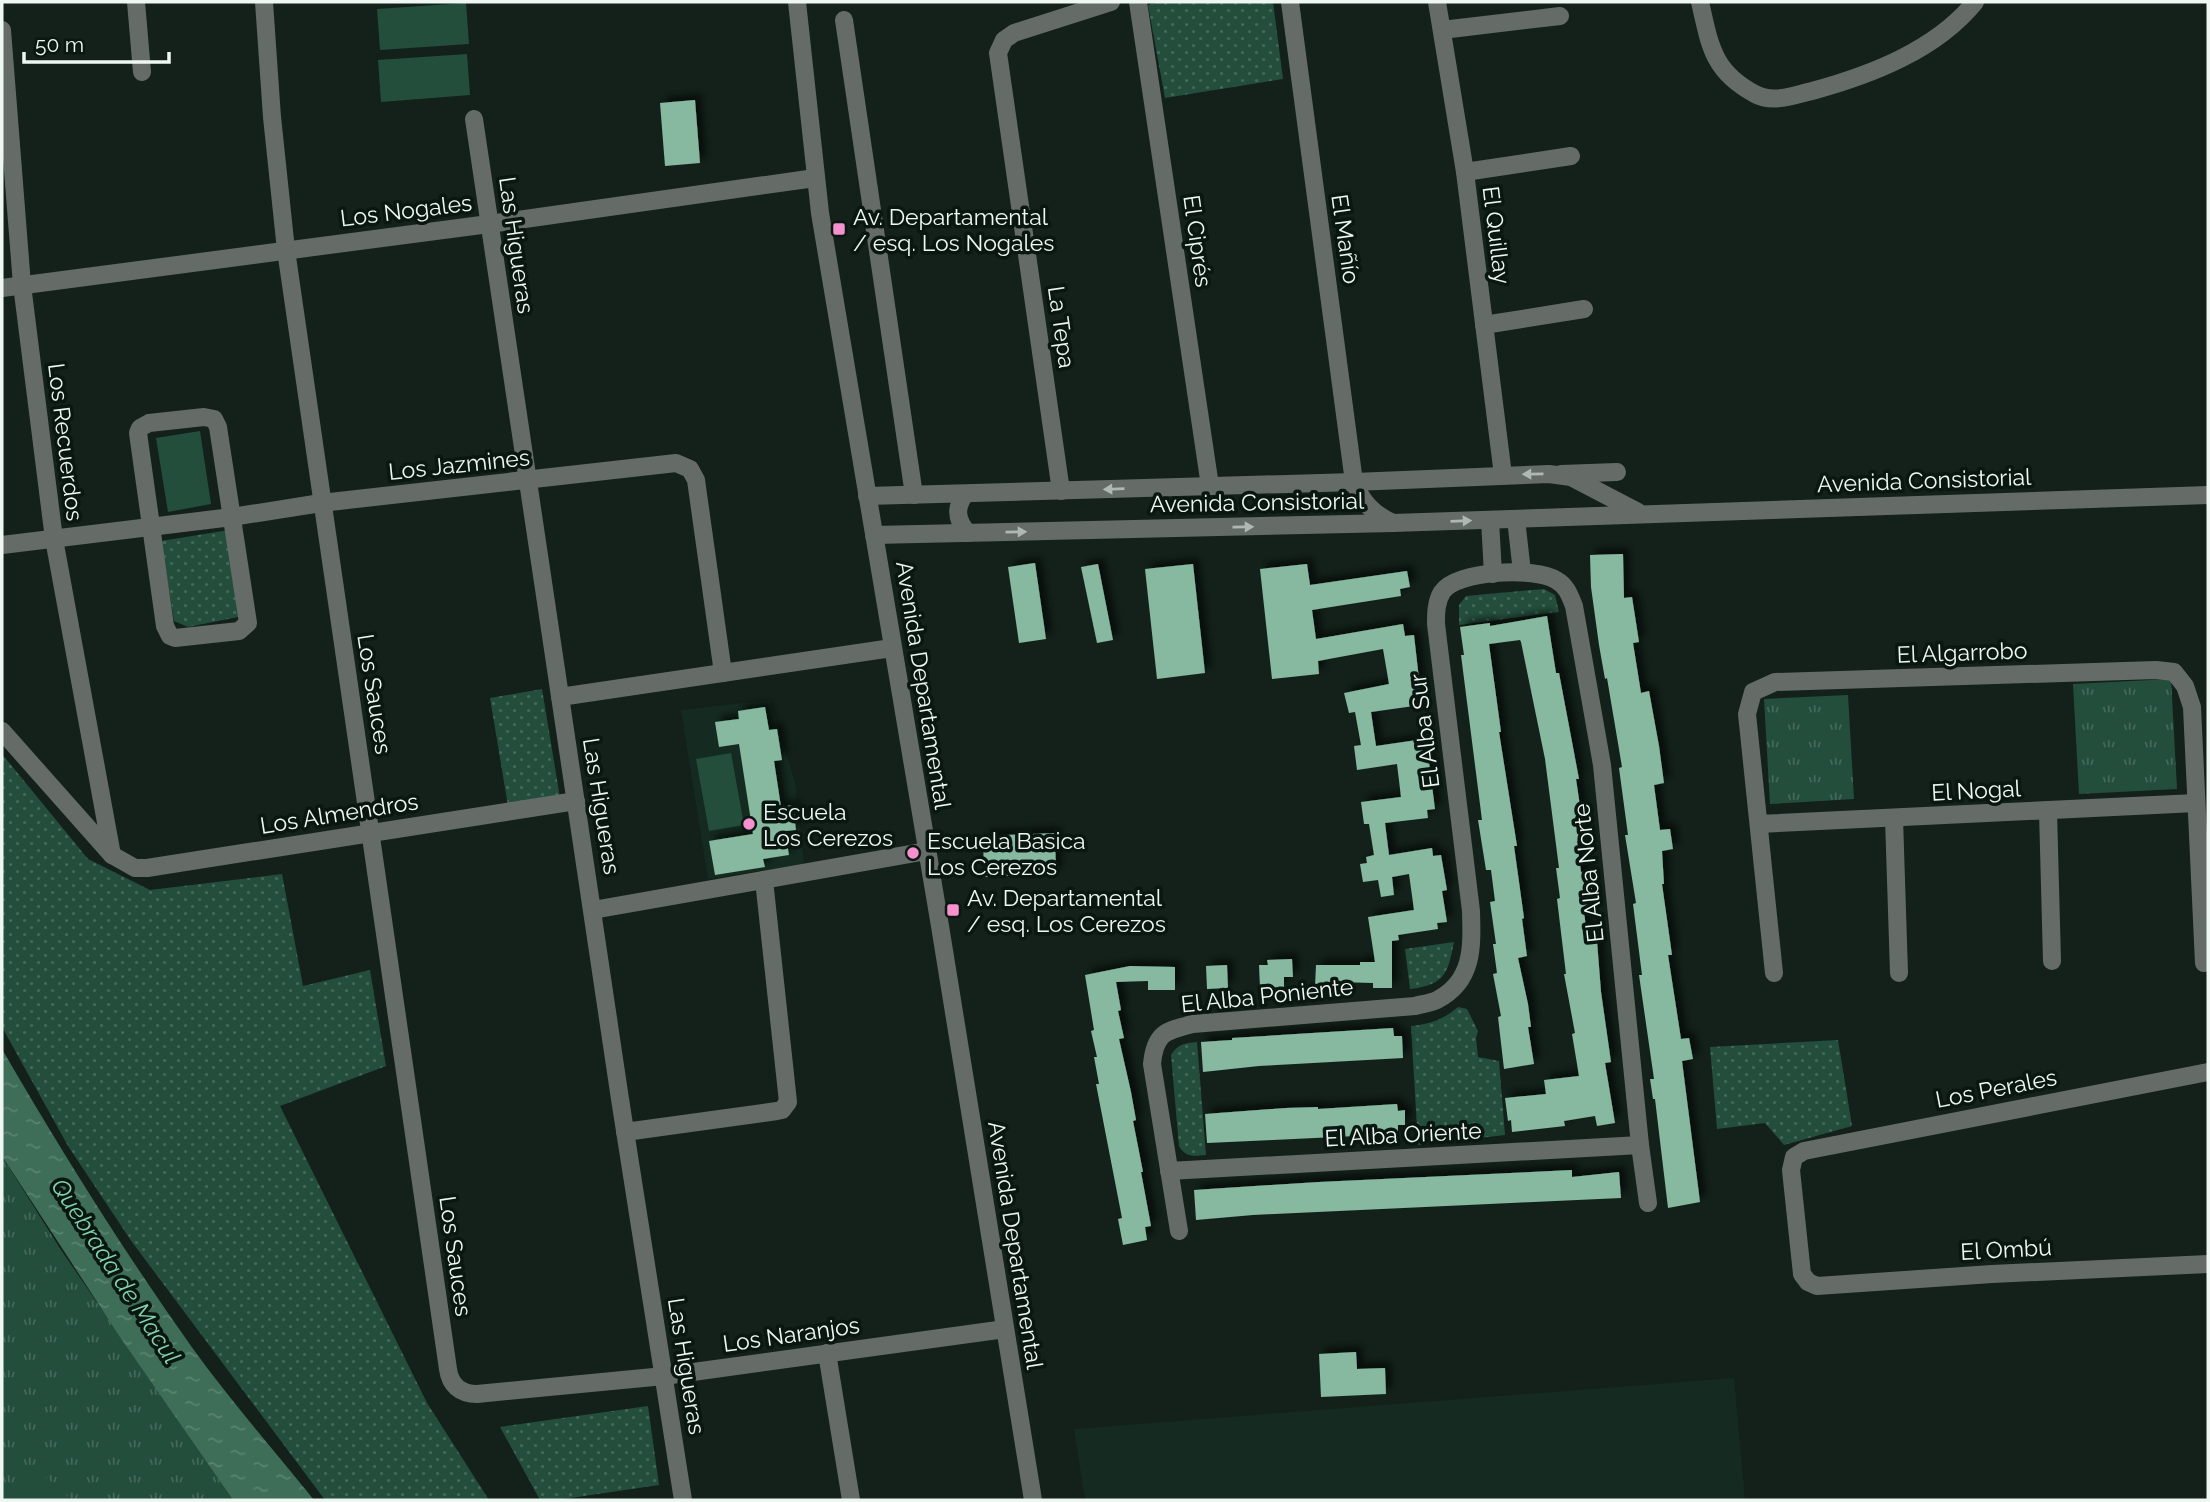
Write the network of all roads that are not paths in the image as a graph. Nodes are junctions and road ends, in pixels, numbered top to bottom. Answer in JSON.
{"nodes":[{"id":1,"x":136,"y":2,"type":"edge"},
{"id":2,"x":264,"y":2,"type":"edge"},
{"id":3,"x":797,"y":2,"type":"edge"},
{"id":4,"x":1111,"y":2,"type":"edge"},
{"id":5,"x":1138,"y":2,"type":"edge"},
{"id":6,"x":1290,"y":2,"type":"edge"},
{"id":7,"x":1437,"y":2,"type":"edge"},
{"id":8,"x":1700,"y":2,"type":"edge"},
{"id":9,"x":1975,"y":2,"type":"edge"},
{"id":10,"x":1560,"y":16,"type":"dead end"},
{"id":11,"x":844,"y":20,"type":"dead end"},
{"id":12,"x":2,"y":30,"type":"edge"},
{"id":13,"x":1442,"y":30,"type":"junction"},
{"id":14,"x":142,"y":72,"type":"dead end"},
{"id":15,"x":474,"y":119,"type":"dead end"},
{"id":16,"x":1571,"y":156,"type":"dead end"},
{"id":17,"x":1465,"y":172,"type":"junction"},
{"id":18,"x":815,"y":178,"type":"junction"},
{"id":19,"x":489,"y":224,"type":"junction"},
{"id":20,"x":286,"y":250,"type":"junction"},
{"id":21,"x":22,"y":285,"type":"junction"},
{"id":22,"x":2,"y":288,"type":"edge"},
{"id":23,"x":1584,"y":309,"type":"dead end"},
{"id":24,"x":1484,"y":325,"type":"junction"},
{"id":25,"x":1617,"y":472,"type":"dead end"},
{"id":26,"x":1561,"y":474,"type":"junction"},
{"id":27,"x":1503,"y":475,"type":"junction"},
{"id":28,"x":528,"y":481,"type":"junction"},
{"id":29,"x":1354,"y":482,"type":"junction"},
{"id":30,"x":1587,"y":485,"type":"junction"},
{"id":31,"x":1210,"y":486,"type":"junction"},
{"id":32,"x":1061,"y":491,"type":"junction"},
{"id":33,"x":965,"y":494,"type":"junction"},
{"id":34,"x":914,"y":495,"type":"junction"},
{"id":35,"x":2208,"y":495,"type":"edge"},
{"id":36,"x":867,"y":496,"type":"junction"},
{"id":37,"x":321,"y":503,"type":"junction"},
{"id":38,"x":1641,"y":514,"type":"junction"},
{"id":39,"x":232,"y":517,"type":"junction"},
{"id":40,"x":1566,"y":517,"type":"junction"},
{"id":41,"x":1516,"y":519,"type":"junction"},
{"id":42,"x":1490,"y":520,"type":"junction"},
{"id":43,"x":1392,"y":523,"type":"junction"},
{"id":44,"x":150,"y":528,"type":"junction"},
{"id":45,"x":968,"y":533,"type":"junction"},
{"id":46,"x":874,"y":535,"type":"junction"},
{"id":47,"x":54,"y":538,"type":"junction"},
{"id":48,"x":2,"y":545,"type":"edge"},
{"id":49,"x":1522,"y":572,"type":"junction"},
{"id":50,"x":1493,"y":574,"type":"junction"},
{"id":51,"x":892,"y":648,"type":"junction"},
{"id":52,"x":723,"y":673,"type":"junction"},
{"id":53,"x":560,"y":697,"type":"junction"},
{"id":54,"x":2200,"y":707,"type":"edge"},
{"id":55,"x":2,"y":731,"type":"edge"},
{"id":56,"x":2200,"y":731,"type":"edge"},
{"id":57,"x":576,"y":801,"type":"junction"},
{"id":58,"x":2196,"y":803,"type":"junction"},
{"id":59,"x":2048,"y":811,"type":"junction"},
{"id":60,"x":1894,"y":818,"type":"junction"},
{"id":61,"x":1759,"y":824,"type":"junction"},
{"id":62,"x":370,"y":832,"type":"junction"},
{"id":63,"x":927,"y":851,"type":"junction"},
{"id":64,"x":112,"y":855,"type":"junction"},
{"id":65,"x":764,"y":880,"type":"junction"},
{"id":66,"x":593,"y":910,"type":"junction"},
{"id":67,"x":2052,"y":961,"type":"dead end"},
{"id":68,"x":2204,"y":963,"type":"dead end"},
{"id":69,"x":1899,"y":973,"type":"dead end"},
{"id":70,"x":1465,"y":974,"type":"joint"},
{"id":71,"x":1774,"y":974,"type":"dead end"},
{"id":72,"x":2208,"y":1072,"type":"edge"},
{"id":73,"x":625,"y":1132,"type":"junction"},
{"id":74,"x":1640,"y":1145,"type":"junction"},
{"id":75,"x":1169,"y":1171,"type":"junction"},
{"id":76,"x":1648,"y":1203,"type":"dead end"},
{"id":77,"x":1179,"y":1231,"type":"dead end"},
{"id":78,"x":2208,"y":1264,"type":"edge"},
{"id":79,"x":1808,"y":1282,"type":"joint"},
{"id":80,"x":1005,"y":1329,"type":"junction"},
{"id":81,"x":827,"y":1353,"type":"junction"},
{"id":82,"x":664,"y":1376,"type":"junction"},
{"id":83,"x":458,"y":1389,"type":"joint"},
{"id":84,"x":683,"y":1500,"type":"edge"},
{"id":85,"x":851,"y":1500,"type":"edge"},
{"id":86,"x":1033,"y":1500,"type":"edge"}],
"edges":[{"from":1,"to":14,"type":"street"},
{"from":2,"to":20,"type":"street","name":"Los Sauces"},
{"from":3,"to":18,"type":"street","name":"Avenida Departamental"},
{"from":4,"to":32,"type":"street","name":"La Tepa"},
{"from":5,"to":31,"type":"street","name":"El Ciprés"},
{"from":6,"to":29,"type":"street","name":"El Mañío"},
{"from":7,"to":13,"type":"street","name":"El Quillay"},
{"from":8,"to":9,"type":"street"},
{"from":10,"to":13,"type":"street"},
{"from":11,"to":34,"type":"street"},
{"from":12,"to":21,"type":"street","name":"Los Recuerdos"},
{"from":13,"to":17,"type":"street","name":"El Quillay"},
{"from":15,"to":19,"type":"street","name":"Las Higueras"},
{"from":16,"to":17,"type":"street"},
{"from":17,"to":24,"type":"street","name":"El Quillay"},
{"from":18,"to":19,"type":"street","name":"Los Nogales"},
{"from":18,"to":36,"type":"street","name":"Avenida Departamental"},
{"from":19,"to":20,"type":"street","name":"Los Nogales"},
{"from":19,"to":28,"type":"street","name":"Las Higueras"},
{"from":20,"to":21,"type":"street","name":"Los Nogales"},
{"from":20,"to":37,"type":"street","name":"Los Sauces"},
{"from":21,"to":22,"type":"street","name":"Los Nogales"},
{"from":21,"to":47,"type":"street","name":"Los Recuerdos"},
{"from":23,"to":24,"type":"street"},
{"from":24,"to":27,"type":"street","name":"El Quillay"},
{"from":25,"to":26,"type":"street","name":"Avenida Consistorial"},
{"from":26,"to":27,"type":"street","name":"Avenida Consistorial","one_way":true},
{"from":26,"to":30,"type":"street","name":"Avenida Consistorial"},
{"from":27,"to":29,"type":"street","name":"Avenida Consistorial"},
{"from":28,"to":37,"type":"street","name":"Los Jazmines"},
{"from":28,"to":52,"type":"street","name":"Los Jazmines"},
{"from":28,"to":53,"type":"street","name":"Las Higueras"},
{"from":29,"to":31,"type":"street","name":"Avenida Consistorial"},
{"from":29,"to":43,"type":"street"},
{"from":30,"to":38,"type":"street","name":"Avenida Consistorial"},
{"from":30,"to":40,"type":"street"},
{"from":31,"to":32,"type":"street","name":"Avenida Consistorial","one_way":true},
{"from":32,"to":33,"type":"street","name":"Avenida Consistorial"},
{"from":33,"to":34,"type":"street","name":"Avenida Consistorial"},
{"from":33,"to":45,"type":"street"},
{"from":34,"to":36,"type":"street","name":"Avenida Consistorial"},
{"from":35,"to":38,"type":"street","name":"Avenida Consistorial"},
{"from":36,"to":46,"type":"street","name":"Avenida Departamental"},
{"from":37,"to":39,"type":"street","name":"Los Jazmines"},
{"from":37,"to":62,"type":"street","name":"Los Sauces"},
{"from":38,"to":40,"type":"street","name":"Avenida Consistorial"},
{"from":39,"to":44,"type":"street","name":"Los Jazmines"},
{"from":39,"to":44,"type":"street"},
{"from":39,"to":44,"type":"street"},
{"from":40,"to":41,"type":"street","name":"Avenida Consistorial"},
{"from":41,"to":42,"type":"street","name":"Avenida Consistorial"},
{"from":41,"to":49,"type":"street"},
{"from":43,"to":42,"type":"street","name":"Avenida Consistorial","one_way":true},
{"from":42,"to":50,"type":"street"},
{"from":45,"to":43,"type":"street","name":"Avenida Consistorial","one_way":true},
{"from":44,"to":47,"type":"street","name":"Los Jazmines"},
{"from":45,"to":46,"type":"street","name":"Avenida Consistorial"},
{"from":46,"to":51,"type":"street","name":"Avenida Departamental"},
{"from":47,"to":48,"type":"street","name":"Los Jazmines"},
{"from":47,"to":64,"type":"street","name":"Los Recuerdos"},
{"from":49,"to":50,"type":"street","name":"El Alba Norte"},
{"from":49,"to":74,"type":"street","name":"El Alba Norte"},
{"from":50,"to":70,"type":"street","name":"El Alba Sur"},
{"from":51,"to":52,"type":"street"},
{"from":51,"to":63,"type":"street","name":"Avenida Departamental"},
{"from":52,"to":53,"type":"street"},
{"from":53,"to":57,"type":"street","name":"Las Higueras"},
{"from":54,"to":56,"type":"street"},
{"from":54,"to":61,"type":"street","name":"El Algarrobo"},
{"from":55,"to":64,"type":"street"},
{"from":56,"to":58,"type":"street"},
{"from":57,"to":62,"type":"street","name":"Los Almendros"},
{"from":57,"to":66,"type":"street","name":"Las Higueras"},
{"from":58,"to":59,"type":"street","name":"El Nogal"},
{"from":58,"to":68,"type":"street"},
{"from":59,"to":60,"type":"street","name":"El Nogal"},
{"from":59,"to":67,"type":"street"},
{"from":60,"to":61,"type":"street","name":"El Nogal"},
{"from":60,"to":69,"type":"street"},
{"from":61,"to":71,"type":"street"},
{"from":62,"to":64,"type":"street","name":"Los Almendros"},
{"from":62,"to":83,"type":"street","name":"Los Sauces"},
{"from":63,"to":65,"type":"street"},
{"from":63,"to":80,"type":"street","name":"Avenida Departamental"},
{"from":65,"to":66,"type":"street"},
{"from":65,"to":73,"type":"street"},
{"from":66,"to":73,"type":"street","name":"Las Higueras"},
{"from":70,"to":75,"type":"street","name":"El Alba Poniente"},
{"from":72,"to":79,"type":"street","name":"Los Perales"},
{"from":73,"to":82,"type":"street","name":"Las Higueras"},
{"from":74,"to":75,"type":"street","name":"El Alba Oriente"},
{"from":74,"to":76,"type":"street","name":"El Alba Norte"},
{"from":75,"to":77,"type":"street","name":"El Alba Poniente"},
{"from":78,"to":79,"type":"street","name":"El Ombú"},
{"from":80,"to":81,"type":"street","name":"Los Naranjos"},
{"from":80,"to":86,"type":"street","name":"Avenida Departamental"},
{"from":81,"to":82,"type":"street","name":"Los Naranjos"},
{"from":81,"to":85,"type":"street"},
{"from":82,"to":83,"type":"street","name":"Los Naranjos"},
{"from":82,"to":84,"type":"street","name":"Las Higueras"}]}
